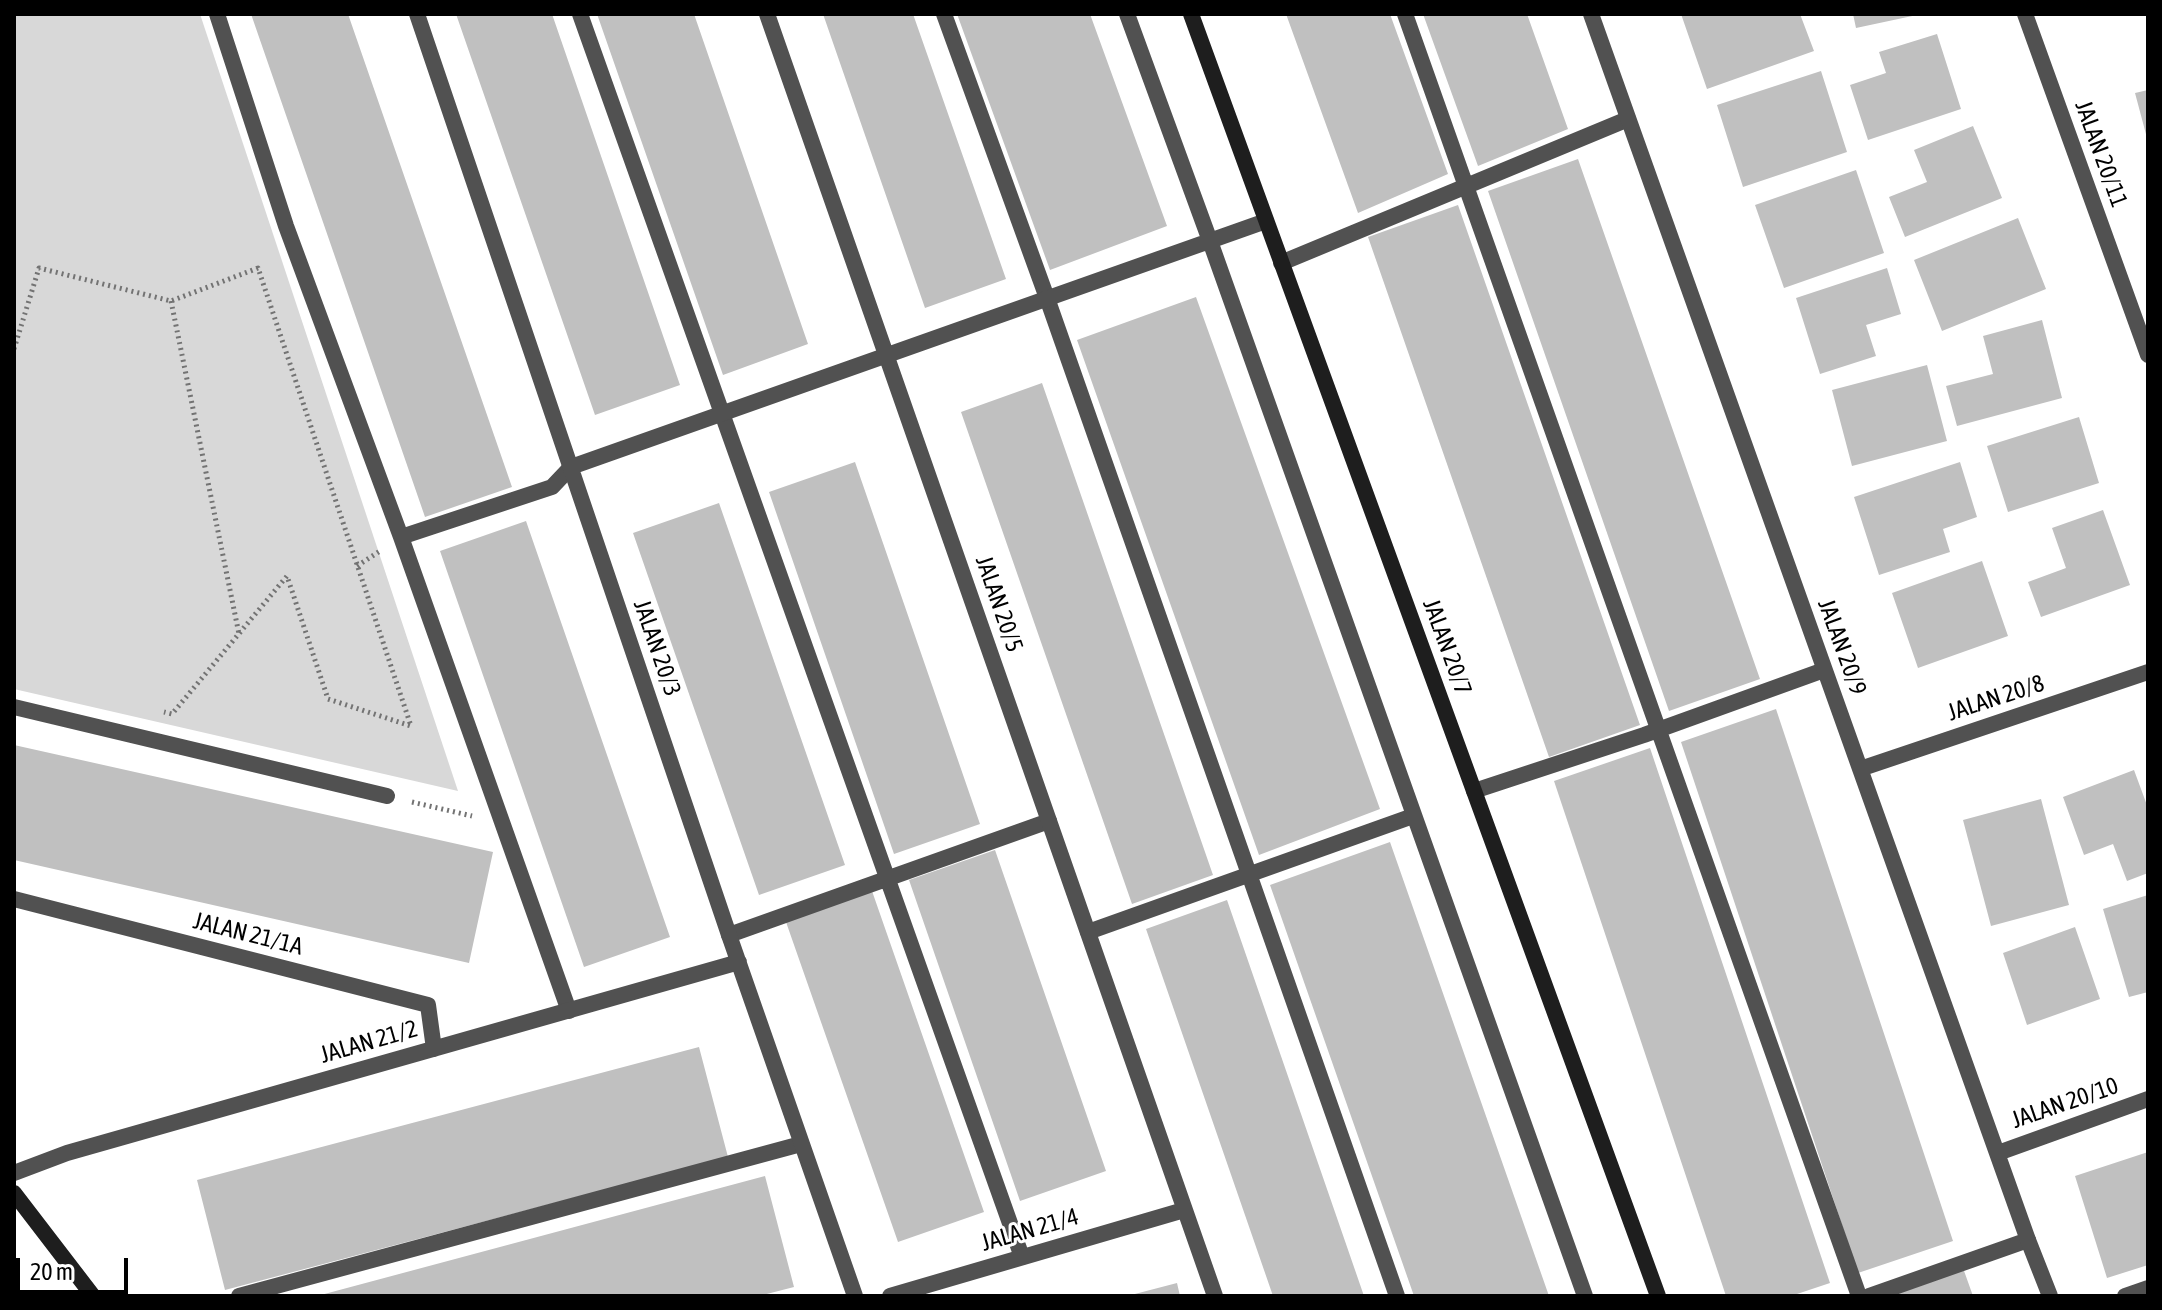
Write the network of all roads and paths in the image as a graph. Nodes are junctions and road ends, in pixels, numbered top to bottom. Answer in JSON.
{"nodes":[{"id":1,"x":217,"y":14,"type":"edge"},
{"id":2,"x":417,"y":14,"type":"edge"},
{"id":3,"x":580,"y":14,"type":"edge"},
{"id":4,"x":767,"y":14,"type":"edge"},
{"id":5,"x":944,"y":14,"type":"edge"},
{"id":6,"x":1127,"y":14,"type":"edge"},
{"id":7,"x":1191,"y":14,"type":"edge"},
{"id":8,"x":1405,"y":14,"type":"edge"},
{"id":9,"x":1591,"y":14,"type":"edge"},
{"id":10,"x":2025,"y":14,"type":"edge"},
{"id":11,"x":1628,"y":119,"type":"junction"},
{"id":12,"x":1466,"y":186,"type":"junction"},
{"id":13,"x":1266,"y":221,"type":"junction"},
{"id":14,"x":1210,"y":241,"type":"junction"},
{"id":15,"x":1281,"y":263,"type":"junction"},
{"id":16,"x":1047,"y":298,"type":"junction"},
{"id":17,"x":171,"y":301,"type":"junction"},
{"id":18,"x":14,"y":349,"type":"edge"},
{"id":19,"x":887,"y":355,"type":"junction"},
{"id":20,"x":2148,"y":355,"type":"edge"},
{"id":21,"x":723,"y":413,"type":"junction"},
{"id":22,"x":571,"y":467,"type":"junction"},
{"id":23,"x":401,"y":537,"type":"junction"},
{"id":24,"x":239,"y":635,"type":"junction"},
{"id":25,"x":1824,"y":670,"type":"junction"},
{"id":26,"x":2148,"y":672,"type":"edge"},
{"id":27,"x":14,"y":707,"type":"edge"},
{"id":28,"x":158,"y":711,"type":"dead end"},
{"id":29,"x":1658,"y":729,"type":"junction"},
{"id":30,"x":1860,"y":769,"type":"junction"},
{"id":31,"x":1474,"y":791,"type":"junction"},
{"id":32,"x":387,"y":796,"type":"joint"},
{"id":33,"x":1413,"y":816,"type":"junction"},
{"id":34,"x":1049,"y":821,"type":"junction"},
{"id":35,"x":501,"y":823,"type":"junction"},
{"id":36,"x":1249,"y":875,"type":"junction"},
{"id":37,"x":886,"y":879,"type":"junction"},
{"id":38,"x":14,"y":899,"type":"edge"},
{"id":39,"x":1088,"y":932,"type":"junction"},
{"id":40,"x":729,"y":935,"type":"junction"},
{"id":41,"x":739,"y":962,"type":"junction"},
{"id":42,"x":569,"y":1011,"type":"junction"},
{"id":43,"x":434,"y":1049,"type":"junction"},
{"id":44,"x":2148,"y":1099,"type":"edge"},
{"id":45,"x":801,"y":1144,"type":"junction"},
{"id":46,"x":1998,"y":1153,"type":"junction"},
{"id":47,"x":14,"y":1173,"type":"edge"},
{"id":48,"x":14,"y":1193,"type":"edge"},
{"id":49,"x":1184,"y":1210,"type":"junction"},
{"id":50,"x":2028,"y":1240,"type":"junction"},
{"id":51,"x":1022,"y":1257,"type":"junction"},
{"id":52,"x":2148,"y":1288,"type":"edge"},
{"id":53,"x":93,"y":1296,"type":"edge"},
{"id":54,"x":239,"y":1296,"type":"edge"},
{"id":55,"x":855,"y":1296,"type":"edge"},
{"id":56,"x":890,"y":1296,"type":"edge"},
{"id":57,"x":1215,"y":1296,"type":"edge"},
{"id":58,"x":1397,"y":1296,"type":"edge"},
{"id":59,"x":1585,"y":1296,"type":"edge"},
{"id":60,"x":1658,"y":1296,"type":"edge"},
{"id":61,"x":1859,"y":1296,"type":"edge"},
{"id":62,"x":1869,"y":1296,"type":"edge"},
{"id":63,"x":2050,"y":1296,"type":"edge"},
{"id":64,"x":2125,"y":1296,"type":"edge"}],
"edges":[{"from":1,"to":23,"type":"street"},
{"from":2,"to":22,"type":"street","name":"JALAN 20/3"},
{"from":3,"to":21,"type":"street"},
{"from":4,"to":19,"type":"street","name":"JALAN 20/5"},
{"from":5,"to":16,"type":"street"},
{"from":6,"to":14,"type":"street"},
{"from":7,"to":13,"type":"street","name":"JALAN 20/7"},
{"from":8,"to":12,"type":"street"},
{"from":9,"to":11,"type":"street","name":"JALAN 20/9"},
{"from":10,"to":20,"type":"street","name":"JALAN 20/11"},
{"from":11,"to":12,"type":"street"},
{"from":11,"to":25,"type":"street","name":"JALAN 20/9"},
{"from":12,"to":15,"type":"street"},
{"from":12,"to":29,"type":"street"},
{"from":13,"to":14,"type":"street"},
{"from":13,"to":15,"type":"street","name":"JALAN 20/7"},
{"from":14,"to":16,"type":"street"},
{"from":14,"to":33,"type":"street"},
{"from":15,"to":31,"type":"street","name":"JALAN 20/7"},
{"from":16,"to":19,"type":"street"},
{"from":16,"to":36,"type":"street"},
{"from":17,"to":18,"type":"path"},
{"from":17,"to":24,"type":"path"},
{"from":17,"to":24,"type":"path"},
{"from":19,"to":21,"type":"street"},
{"from":19,"to":34,"type":"street","name":"JALAN 20/5"},
{"from":21,"to":22,"type":"street"},
{"from":21,"to":37,"type":"street"},
{"from":22,"to":23,"type":"street"},
{"from":22,"to":40,"type":"street","name":"JALAN 20/3"},
{"from":23,"to":35,"type":"street"},
{"from":24,"to":28,"type":"path"},
{"from":25,"to":29,"type":"street"},
{"from":25,"to":30,"type":"street","name":"JALAN 20/9"},
{"from":26,"to":30,"type":"street","name":"JALAN 20/8"},
{"from":27,"to":32,"type":"street"},
{"from":29,"to":31,"type":"street"},
{"from":29,"to":61,"type":"street"},
{"from":30,"to":46,"type":"street","name":"JALAN 20/9"},
{"from":31,"to":60,"type":"street","name":"JALAN 20/7"},
{"from":32,"to":35,"type":"path"},
{"from":33,"to":36,"type":"street"},
{"from":33,"to":59,"type":"street"},
{"from":34,"to":37,"type":"street"},
{"from":34,"to":39,"type":"street","name":"JALAN 20/5"},
{"from":35,"to":42,"type":"street"},
{"from":36,"to":39,"type":"street"},
{"from":36,"to":58,"type":"street"},
{"from":37,"to":40,"type":"street"},
{"from":37,"to":51,"type":"street"},
{"from":38,"to":43,"type":"street","name":"JALAN 21/1A"},
{"from":39,"to":49,"type":"street","name":"JALAN 20/5"},
{"from":40,"to":41,"type":"street","name":"JALAN 20/3"},
{"from":41,"to":42,"type":"street","name":"JALAN 21/2"},
{"from":41,"to":45,"type":"street","name":"JALAN 20/3"},
{"from":42,"to":43,"type":"street","name":"JALAN 21/2"},
{"from":43,"to":47,"type":"street","name":"JALAN 21/2"},
{"from":44,"to":46,"type":"street","name":"JALAN 20/10"},
{"from":45,"to":54,"type":"street"},
{"from":45,"to":55,"type":"street","name":"JALAN 20/3"},
{"from":46,"to":50,"type":"street","name":"JALAN 20/9"},
{"from":48,"to":53,"type":"street"},
{"from":49,"to":51,"type":"street","name":"JALAN 21/4"},
{"from":49,"to":57,"type":"street","name":"JALAN 20/5"},
{"from":50,"to":62,"type":"street"},
{"from":50,"to":63,"type":"street","name":"JALAN 20/9"},
{"from":51,"to":56,"type":"street","name":"JALAN 21/4"},
{"from":52,"to":64,"type":"street"}]}
